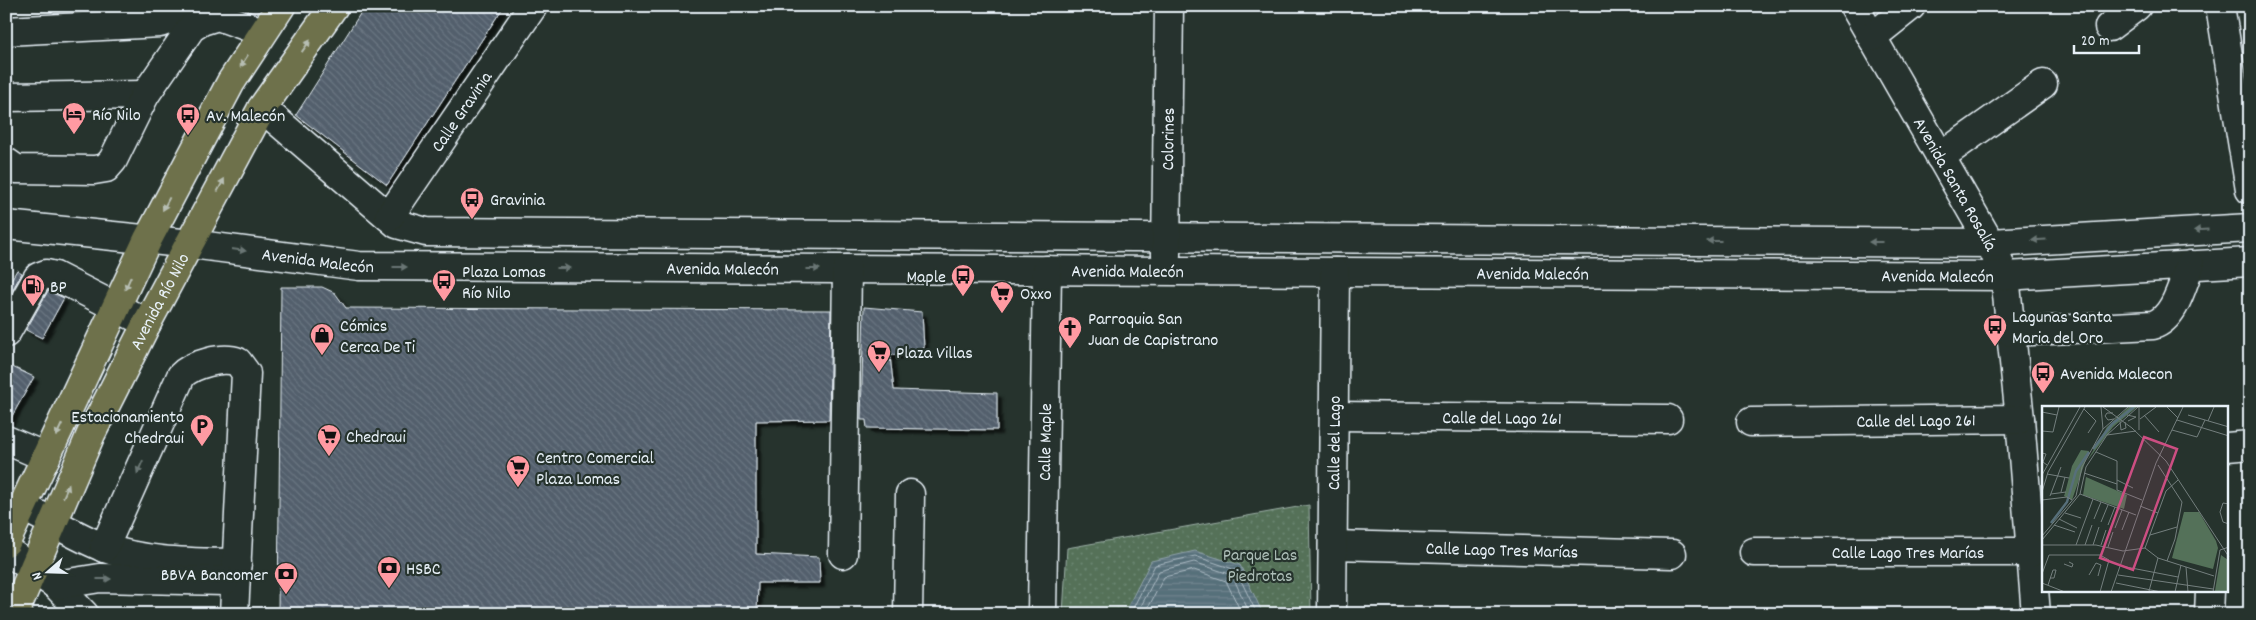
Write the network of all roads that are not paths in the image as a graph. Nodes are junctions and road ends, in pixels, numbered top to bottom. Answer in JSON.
{"nodes":[{"id":1,"x":194,"y":6,"type":"edge"},
{"id":2,"x":281,"y":6,"type":"edge"},
{"id":3,"x":334,"y":6,"type":"edge"},
{"id":4,"x":533,"y":6,"type":"edge"},
{"id":5,"x":1169,"y":6,"type":"edge"},
{"id":6,"x":1854,"y":6,"type":"edge"},
{"id":7,"x":1911,"y":6,"type":"edge"},
{"id":8,"x":2137,"y":6,"type":"edge"},
{"id":9,"x":2220,"y":6,"type":"edge"},
{"id":10,"x":2109,"y":27,"type":"dead end"},
{"id":11,"x":6,"y":31,"type":"edge"},
{"id":12,"x":262,"y":32,"type":"junction"},
{"id":13,"x":1872,"y":37,"type":"junction"},
{"id":14,"x":2044,"y":84,"type":"dead end"},
{"id":15,"x":144,"y":95,"type":"junction"},
{"id":16,"x":6,"y":97,"type":"edge"},
{"id":17,"x":262,"y":108,"type":"junction"},
{"id":18,"x":1940,"y":157,"type":"junction"},
{"id":19,"x":6,"y":162,"type":"edge"},
{"id":20,"x":2250,"y":190,"type":"edge"},
{"id":21,"x":389,"y":217,"type":"junction"},
{"id":22,"x":6,"y":225,"type":"edge"},
{"id":23,"x":2250,"y":228,"type":"edge"},
{"id":24,"x":1167,"y":237,"type":"junction"},
{"id":25,"x":148,"y":239,"type":"junction"},
{"id":26,"x":1990,"y":243,"type":"junction"},
{"id":27,"x":191,"y":244,"type":"junction"},
{"id":28,"x":2250,"y":262,"type":"edge"},
{"id":29,"x":2190,"y":266,"type":"junction"},
{"id":30,"x":846,"y":269,"type":"junction"},
{"id":31,"x":1047,"y":270,"type":"junction"},
{"id":32,"x":1166,"y":271,"type":"junction"},
{"id":33,"x":1335,"y":272,"type":"junction"},
{"id":34,"x":2005,"y":276,"type":"junction"},
{"id":35,"x":117,"y":308,"type":"junction"},
{"id":36,"x":147,"y":323,"type":"junction"},
{"id":37,"x":2011,"y":332,"type":"junction"},
{"id":38,"x":6,"y":333,"type":"edge"},
{"id":39,"x":1334,"y":416,"type":"junction"},
{"id":40,"x":1668,"y":419,"type":"dead end"},
{"id":41,"x":2020,"y":419,"type":"junction"},
{"id":42,"x":1751,"y":422,"type":"dead end"},
{"id":43,"x":6,"y":440,"type":"edge"},
{"id":44,"x":2250,"y":445,"type":"edge"},
{"id":45,"x":2228,"y":447,"type":"edge"},
{"id":46,"x":46,"y":457,"type":"junction"},
{"id":47,"x":910,"y":494,"type":"dead end"},
{"id":48,"x":23,"y":507,"type":"junction"},
{"id":49,"x":53,"y":522,"type":"junction"},
{"id":50,"x":6,"y":542,"type":"edge"},
{"id":51,"x":1333,"y":545,"type":"junction"},
{"id":52,"x":104,"y":548,"type":"junction"},
{"id":53,"x":6,"y":550,"type":"edge"},
{"id":54,"x":1754,"y":552,"type":"dead end"},
{"id":55,"x":2031,"y":552,"type":"junction"},
{"id":56,"x":843,"y":554,"type":"dead end"},
{"id":57,"x":1672,"y":554,"type":"dead end"},
{"id":58,"x":32,"y":568,"type":"junction"},
{"id":59,"x":237,"y":572,"type":"junction"},
{"id":60,"x":56,"y":585,"type":"junction"},
{"id":61,"x":2210,"y":592,"type":"edge"},
{"id":62,"x":14,"y":614,"type":"edge"},
{"id":63,"x":84,"y":614,"type":"edge"},
{"id":64,"x":234,"y":614,"type":"edge"},
{"id":65,"x":908,"y":614,"type":"edge"},
{"id":66,"x":1042,"y":614,"type":"edge"},
{"id":67,"x":1332,"y":614,"type":"edge"},
{"id":68,"x":2036,"y":614,"type":"edge"},
{"id":69,"x":2209,"y":614,"type":"edge"}],
"edges":[{"from":1,"to":11,"type":"street"},
{"from":2,"to":12,"type":"main road","name":"Avenida Río Nilo"},
{"from":17,"to":3,"type":"main road","name":"Avenida Río Nilo","one_way":true},
{"from":4,"to":21,"type":"street","name":"Calle Gravinia"},
{"from":5,"to":24,"type":"street","name":"Colorines"},
{"from":6,"to":13,"type":"street","name":"Avenida Santa Rosalía"},
{"from":7,"to":13,"type":"street"},
{"from":8,"to":10,"type":"street"},
{"from":9,"to":20,"type":"street"},
{"from":12,"to":15,"type":"street"},
{"from":12,"to":25,"type":"main road","name":"Avenida Río Nilo","one_way":true},
{"from":13,"to":18,"type":"street","name":"Avenida Santa Rosalía"},
{"from":14,"to":18,"type":"street"},
{"from":15,"to":16,"type":"street"},
{"from":15,"to":19,"type":"street"},
{"from":17,"to":21,"type":"street","name":"Avenida Malecón"},
{"from":27,"to":17,"type":"main road","name":"Avenida Río Nilo","one_way":true},
{"from":18,"to":26,"type":"street","name":"Avenida Santa Rosalía"},
{"from":21,"to":24,"type":"street","name":"Avenida Malecón"},
{"from":22,"to":25,"type":"street","name":"Avenida Malecón"},
{"from":23,"to":26,"type":"street","name":"Avenida Malecón","one_way":true},
{"from":26,"to":24,"type":"street","name":"Avenida Malecón","one_way":true},
{"from":24,"to":32,"type":"street","name":"Colorines"},
{"from":25,"to":27,"type":"street","name":"Avenida Malecón"},
{"from":25,"to":35,"type":"main road","name":"Avenida Río Nilo","one_way":true},
{"from":26,"to":34,"type":"street","name":"Avenida Santa Rosalía"},
{"from":27,"to":30,"type":"street","name":"Avenida Malecón","one_way":true},
{"from":27,"to":36,"type":"main road","name":"Avenida Río Nilo"},
{"from":28,"to":29,"type":"street","name":"Avenida Malecón"},
{"from":29,"to":34,"type":"street","name":"Avenida Malecón"},
{"from":29,"to":37,"type":"street"},
{"from":30,"to":31,"type":"street","name":"Avenida Malecón"},
{"from":30,"to":56,"type":"street"},
{"from":31,"to":32,"type":"street","name":"Avenida Malecón"},
{"from":31,"to":66,"type":"street","name":"Calle Maple"},
{"from":32,"to":33,"type":"street","name":"Avenida Malecón"},
{"from":33,"to":34,"type":"street","name":"Avenida Malecón"},
{"from":33,"to":39,"type":"street","name":"Calle del Lago"},
{"from":34,"to":37,"type":"street","name":"Avenida Santa Rosalía"},
{"from":35,"to":36,"type":"street"},
{"from":35,"to":38,"type":"street"},
{"from":35,"to":46,"type":"main road","name":"Avenida Río Nilo","one_way":true},
{"from":49,"to":36,"type":"main road","name":"Avenida Río Nilo","one_way":true},
{"from":37,"to":41,"type":"street","name":"Avenida Santa Rosalía"},
{"from":39,"to":40,"type":"street","name":"Calle del Lago 261"},
{"from":39,"to":51,"type":"street","name":"Calle del Lago"},
{"from":41,"to":42,"type":"street","name":"Calle del Lago 261"},
{"from":41,"to":55,"type":"street","name":"Avenida Santa Rosalía"},
{"from":43,"to":46,"type":"street"},
{"from":44,"to":45,"type":"street"},
{"from":46,"to":48,"type":"main road","name":"Avenida Río Nilo"},
{"from":47,"to":65,"type":"street"},
{"from":48,"to":49,"type":"street"},
{"from":48,"to":50,"type":"main road","name":"Avenida Río Nilo"},
{"from":49,"to":52,"type":"street"},
{"from":49,"to":58,"type":"main road","name":"Avenida Río Nilo"},
{"from":51,"to":57,"type":"street","name":"Calle Lago Tres Marías"},
{"from":51,"to":67,"type":"street","name":"Calle del Lago"},
{"from":52,"to":59,"type":"street"},
{"from":59,"to":52,"type":"street","one_way":true},
{"from":53,"to":58,"type":"street"},
{"from":54,"to":55,"type":"street","name":"Calle Lago Tres Marías"},
{"from":55,"to":68,"type":"street","name":"Avenida Santa Rosalía"},
{"from":58,"to":60,"type":"street"},
{"from":58,"to":62,"type":"main road","name":"Avenida Río Nilo"},
{"from":60,"to":59,"type":"street","one_way":true},
{"from":59,"to":64,"type":"street"},
{"from":60,"to":63,"type":"street"},
{"from":61,"to":69,"type":"street"}]}
